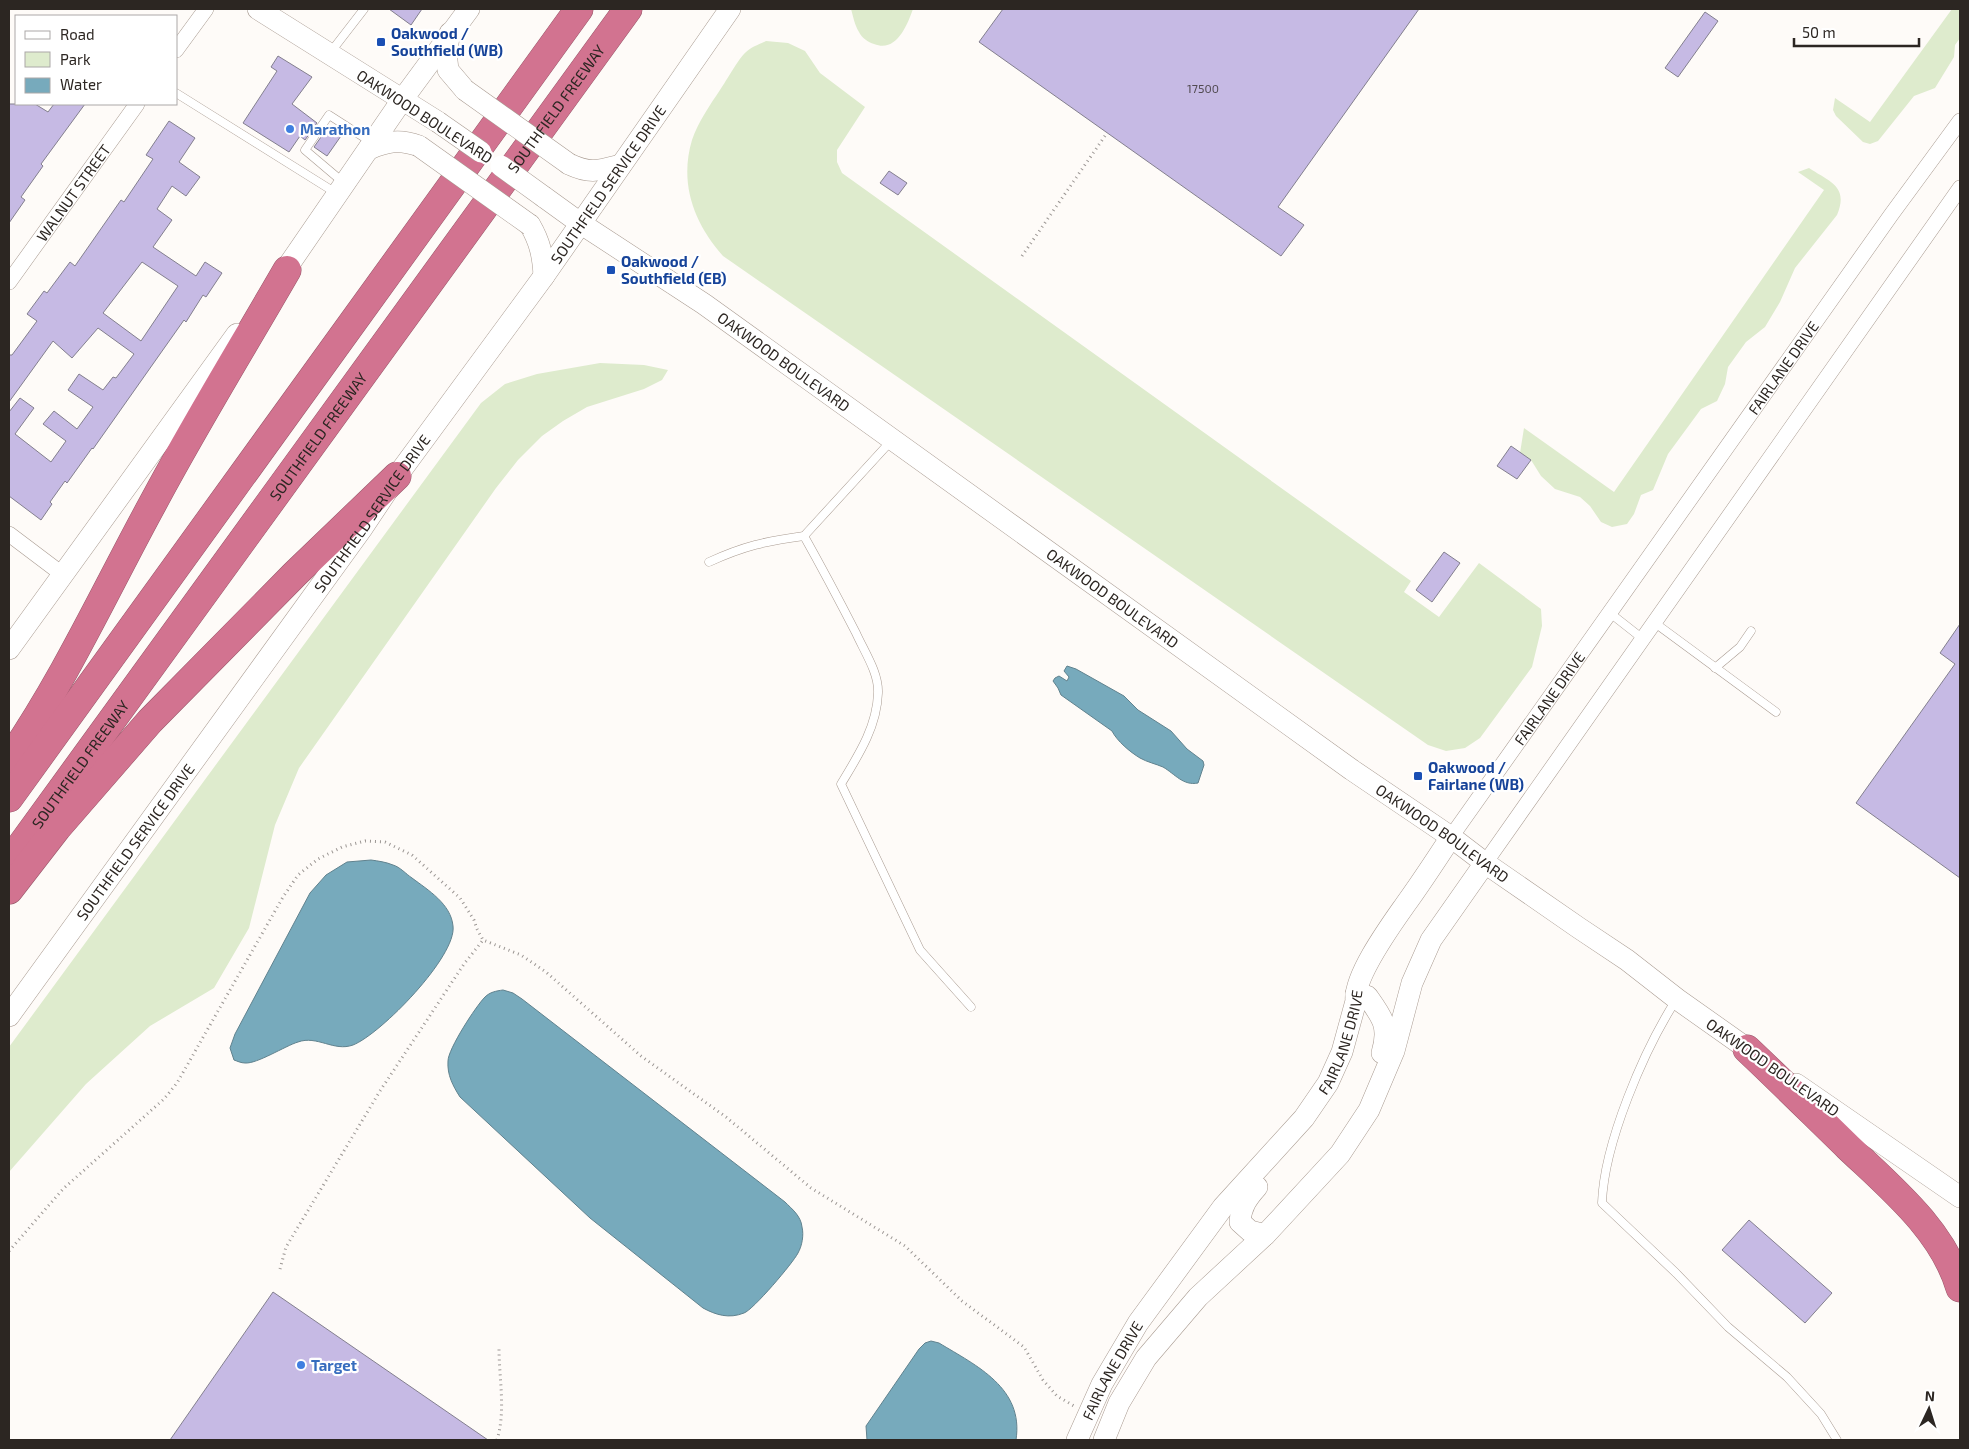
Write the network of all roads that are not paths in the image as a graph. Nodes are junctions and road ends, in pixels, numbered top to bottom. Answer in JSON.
{"nodes":[{"id":1,"x":206,"y":9,"type":"edge"},
{"id":2,"x":258,"y":9,"type":"edge"},
{"id":3,"x":364,"y":9,"type":"edge"},
{"id":4,"x":469,"y":9,"type":"edge"},
{"id":5,"x":579,"y":9,"type":"edge"},
{"id":6,"x":628,"y":9,"type":"edge"},
{"id":7,"x":730,"y":9,"type":"edge"},
{"id":8,"x":450,"y":33,"type":"junction"},
{"id":9,"x":178,"y":47,"type":"edge"},
{"id":10,"x":330,"y":54,"type":"junction"},
{"id":11,"x":178,"y":94,"type":"edge"},
{"id":12,"x":402,"y":100,"type":"junction"},
{"id":13,"x":136,"y":105,"type":"edge"},
{"id":14,"x":1960,"y":121,"type":"edge"},
{"id":15,"x":371,"y":146,"type":"junction"},
{"id":16,"x":620,"y":165,"type":"junction"},
{"id":17,"x":1960,"y":188,"type":"edge"},
{"id":18,"x":342,"y":189,"type":"junction"},
{"id":19,"x":580,"y":223,"type":"junction"},
{"id":20,"x":287,"y":270,"type":"junction"},
{"id":21,"x":544,"y":276,"type":"junction"},
{"id":22,"x":9,"y":282,"type":"edge"},
{"id":23,"x":892,"y":439,"type":"junction"},
{"id":24,"x":397,"y":476,"type":"junction"},
{"id":25,"x":9,"y":534,"type":"edge"},
{"id":26,"x":804,"y":536,"type":"junction"},
{"id":27,"x":709,"y":562,"type":"dead end"},
{"id":28,"x":62,"y":574,"type":"junction"},
{"id":29,"x":1610,"y":613,"type":"junction"},
{"id":30,"x":1655,"y":623,"type":"junction"},
{"id":31,"x":1751,"y":631,"type":"dead end"},
{"id":32,"x":1643,"y":639,"type":"junction"},
{"id":33,"x":9,"y":649,"type":"edge"},
{"id":34,"x":1715,"y":668,"type":"junction"},
{"id":35,"x":1776,"y":712,"type":"dead end"},
{"id":36,"x":9,"y":760,"type":"edge"},
{"id":37,"x":9,"y":798,"type":"edge"},
{"id":38,"x":1451,"y":837,"type":"junction"},
{"id":39,"x":9,"y":862,"type":"edge"},
{"id":40,"x":1485,"y":863,"type":"junction"},
{"id":41,"x":9,"y":890,"type":"edge"},
{"id":42,"x":1356,"y":994,"type":"junction"},
{"id":43,"x":1677,"y":999,"type":"junction"},
{"id":44,"x":971,"y":1007,"type":"dead end"},
{"id":45,"x":9,"y":1016,"type":"edge"},
{"id":46,"x":1747,"y":1048,"type":"junction"},
{"id":47,"x":1304,"y":1118,"type":"junction"},
{"id":48,"x":1340,"y":1154,"type":"junction"},
{"id":49,"x":1960,"y":1197,"type":"edge"},
{"id":50,"x":1265,"y":1235,"type":"junction"},
{"id":51,"x":1960,"y":1288,"type":"edge"},
{"id":52,"x":1076,"y":1440,"type":"edge"},
{"id":53,"x":1104,"y":1440,"type":"edge"},
{"id":54,"x":1837,"y":1440,"type":"edge"}],
"edges":[{"from":1,"to":9,"type":"street"},
{"from":2,"to":10,"type":"main road","name":"OAKWOOD BOULEVARD"},
{"from":3,"to":10,"type":"lane"},
{"from":4,"to":8,"type":"main road"},
{"from":5,"to":37,"type":"highway"},
{"from":6,"to":39,"type":"highway","name":"SOUTHFIELD FREEWAY"},
{"from":7,"to":16,"type":"main road","name":"SOUTHFIELD SERVICE DRIVE"},
{"from":8,"to":12,"type":"main road"},
{"from":8,"to":16,"type":"main road","bridge":true},
{"from":10,"to":12,"type":"main road","name":"OAKWOOD BOULEVARD"},
{"from":11,"to":18,"type":"lane"},
{"from":12,"to":15,"type":"main road"},
{"from":12,"to":19,"type":"main road","name":"OAKWOOD BOULEVARD","bridge":true},
{"from":13,"to":22,"type":"street","name":"WALNUT STREET"},
{"from":14,"to":29,"type":"street","name":"FAIRLANE DRIVE"},
{"from":15,"to":18,"type":"main road"},
{"from":15,"to":18,"type":"lane"},
{"from":15,"to":21,"type":"main road","bridge":true},
{"from":16,"to":19,"type":"main road","name":"SOUTHFIELD SERVICE DRIVE"},
{"from":17,"to":30,"type":"street","name":"FAIRLANE DRIVE"},
{"from":18,"to":20,"type":"main road"},
{"from":19,"to":21,"type":"main road","name":"SOUTHFIELD SERVICE DRIVE"},
{"from":19,"to":23,"type":"main road","name":"OAKWOOD BOULEVARD"},
{"from":20,"to":28,"type":"main road"},
{"from":20,"to":36,"type":"highway"},
{"from":21,"to":24,"type":"main road","name":"SOUTHFIELD SERVICE DRIVE"},
{"from":23,"to":26,"type":"lane"},
{"from":23,"to":38,"type":"main road","name":"OAKWOOD BOULEVARD"},
{"from":24,"to":41,"type":"highway"},
{"from":24,"to":45,"type":"main road","name":"SOUTHFIELD SERVICE DRIVE"},
{"from":25,"to":28,"type":"street"},
{"from":26,"to":27,"type":"lane"},
{"from":26,"to":44,"type":"lane"},
{"from":28,"to":33,"type":"main road"},
{"from":29,"to":32,"type":"lane"},
{"from":29,"to":38,"type":"street","name":"FAIRLANE DRIVE"},
{"from":30,"to":32,"type":"street","name":"FAIRLANE DRIVE"},
{"from":30,"to":34,"type":"lane"},
{"from":31,"to":34,"type":"lane"},
{"from":32,"to":40,"type":"street","name":"FAIRLANE DRIVE"},
{"from":34,"to":35,"type":"lane"},
{"from":38,"to":40,"type":"main road","name":"OAKWOOD BOULEVARD"},
{"from":38,"to":42,"type":"main road","name":"FAIRLANE DRIVE"},
{"from":40,"to":43,"type":"main road","name":"OAKWOOD BOULEVARD"},
{"from":40,"to":48,"type":"main road","name":"FAIRLANE DRIVE"},
{"from":42,"to":47,"type":"main road","name":"FAIRLANE DRIVE"},
{"from":42,"to":48,"type":"main road"},
{"from":43,"to":46,"type":"main road","name":"OAKWOOD BOULEVARD"},
{"from":43,"to":54,"type":"lane"},
{"from":46,"to":49,"type":"main road","name":"OAKWOOD BOULEVARD"},
{"from":46,"to":51,"type":"highway"},
{"from":47,"to":50,"type":"main road"},
{"from":47,"to":52,"type":"main road","name":"FAIRLANE DRIVE"},
{"from":48,"to":50,"type":"main road","name":"FAIRLANE DRIVE"},
{"from":50,"to":53,"type":"main road","name":"FAIRLANE DRIVE"}]}
